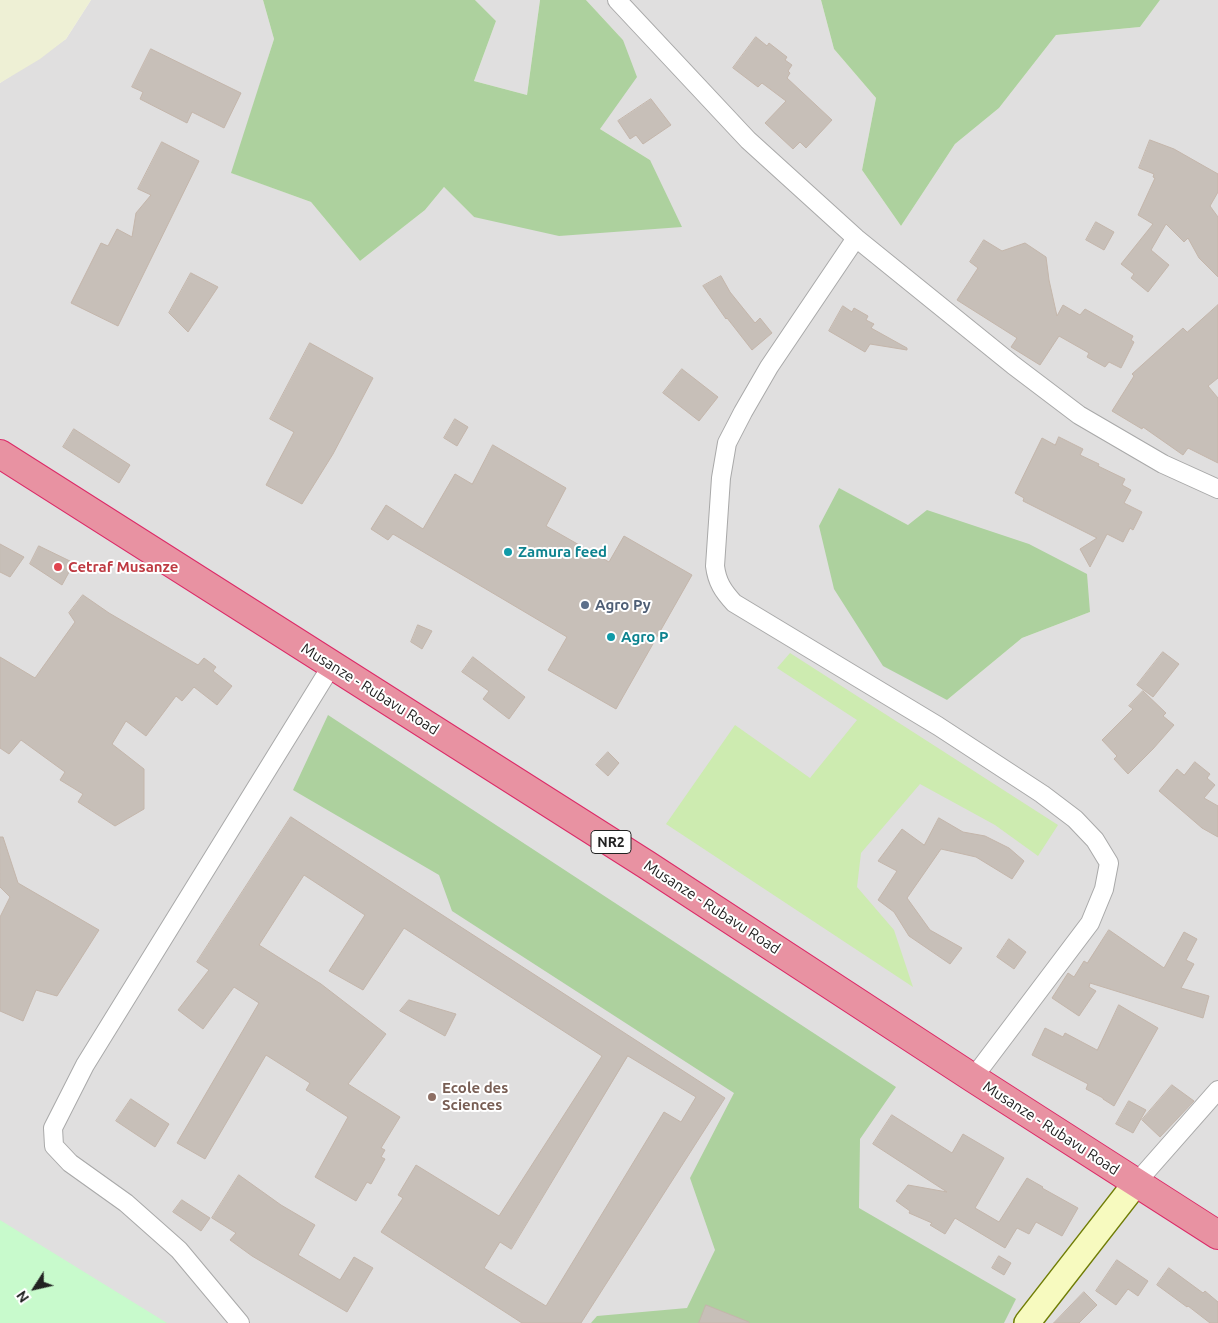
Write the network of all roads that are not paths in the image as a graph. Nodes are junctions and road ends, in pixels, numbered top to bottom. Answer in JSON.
{"nodes":[{"id":1,"x":616,"y":0,"type":"edge"},
{"id":2,"x":856,"y":238,"type":"junction"},
{"id":3,"x":0,"y":454,"type":"edge"},
{"id":4,"x":1218,"y":488,"type":"edge"},
{"id":5,"x":332,"y":665,"type":"junction"},
{"id":6,"x":973,"y":1078,"type":"junction"},
{"id":7,"x":1218,"y":1090,"type":"edge"},
{"id":8,"x":1136,"y":1183,"type":"junction"},
{"id":9,"x":1218,"y":1235,"type":"edge"},
{"id":10,"x":240,"y":1323,"type":"edge"},
{"id":11,"x":1027,"y":1323,"type":"edge"}],
"edges":[{"from":1,"to":2,"type":"street"},
{"from":2,"to":4,"type":"street"},
{"from":2,"to":6,"type":"street"},
{"from":3,"to":5,"type":"highway","name":"Musanze - Rubavu Road","number":"NR2"},
{"from":5,"to":6,"type":"highway","name":"Musanze - Rubavu Road","number":"NR2"},
{"from":5,"to":10,"type":"street"},
{"from":6,"to":8,"type":"highway","name":"Musanze - Rubavu Road","number":"NR2"},
{"from":7,"to":8,"type":"street"},
{"from":8,"to":9,"type":"highway","name":"Musanze - Rubavu Road","number":"NR2"},
{"from":8,"to":11,"type":"main road"}]}
